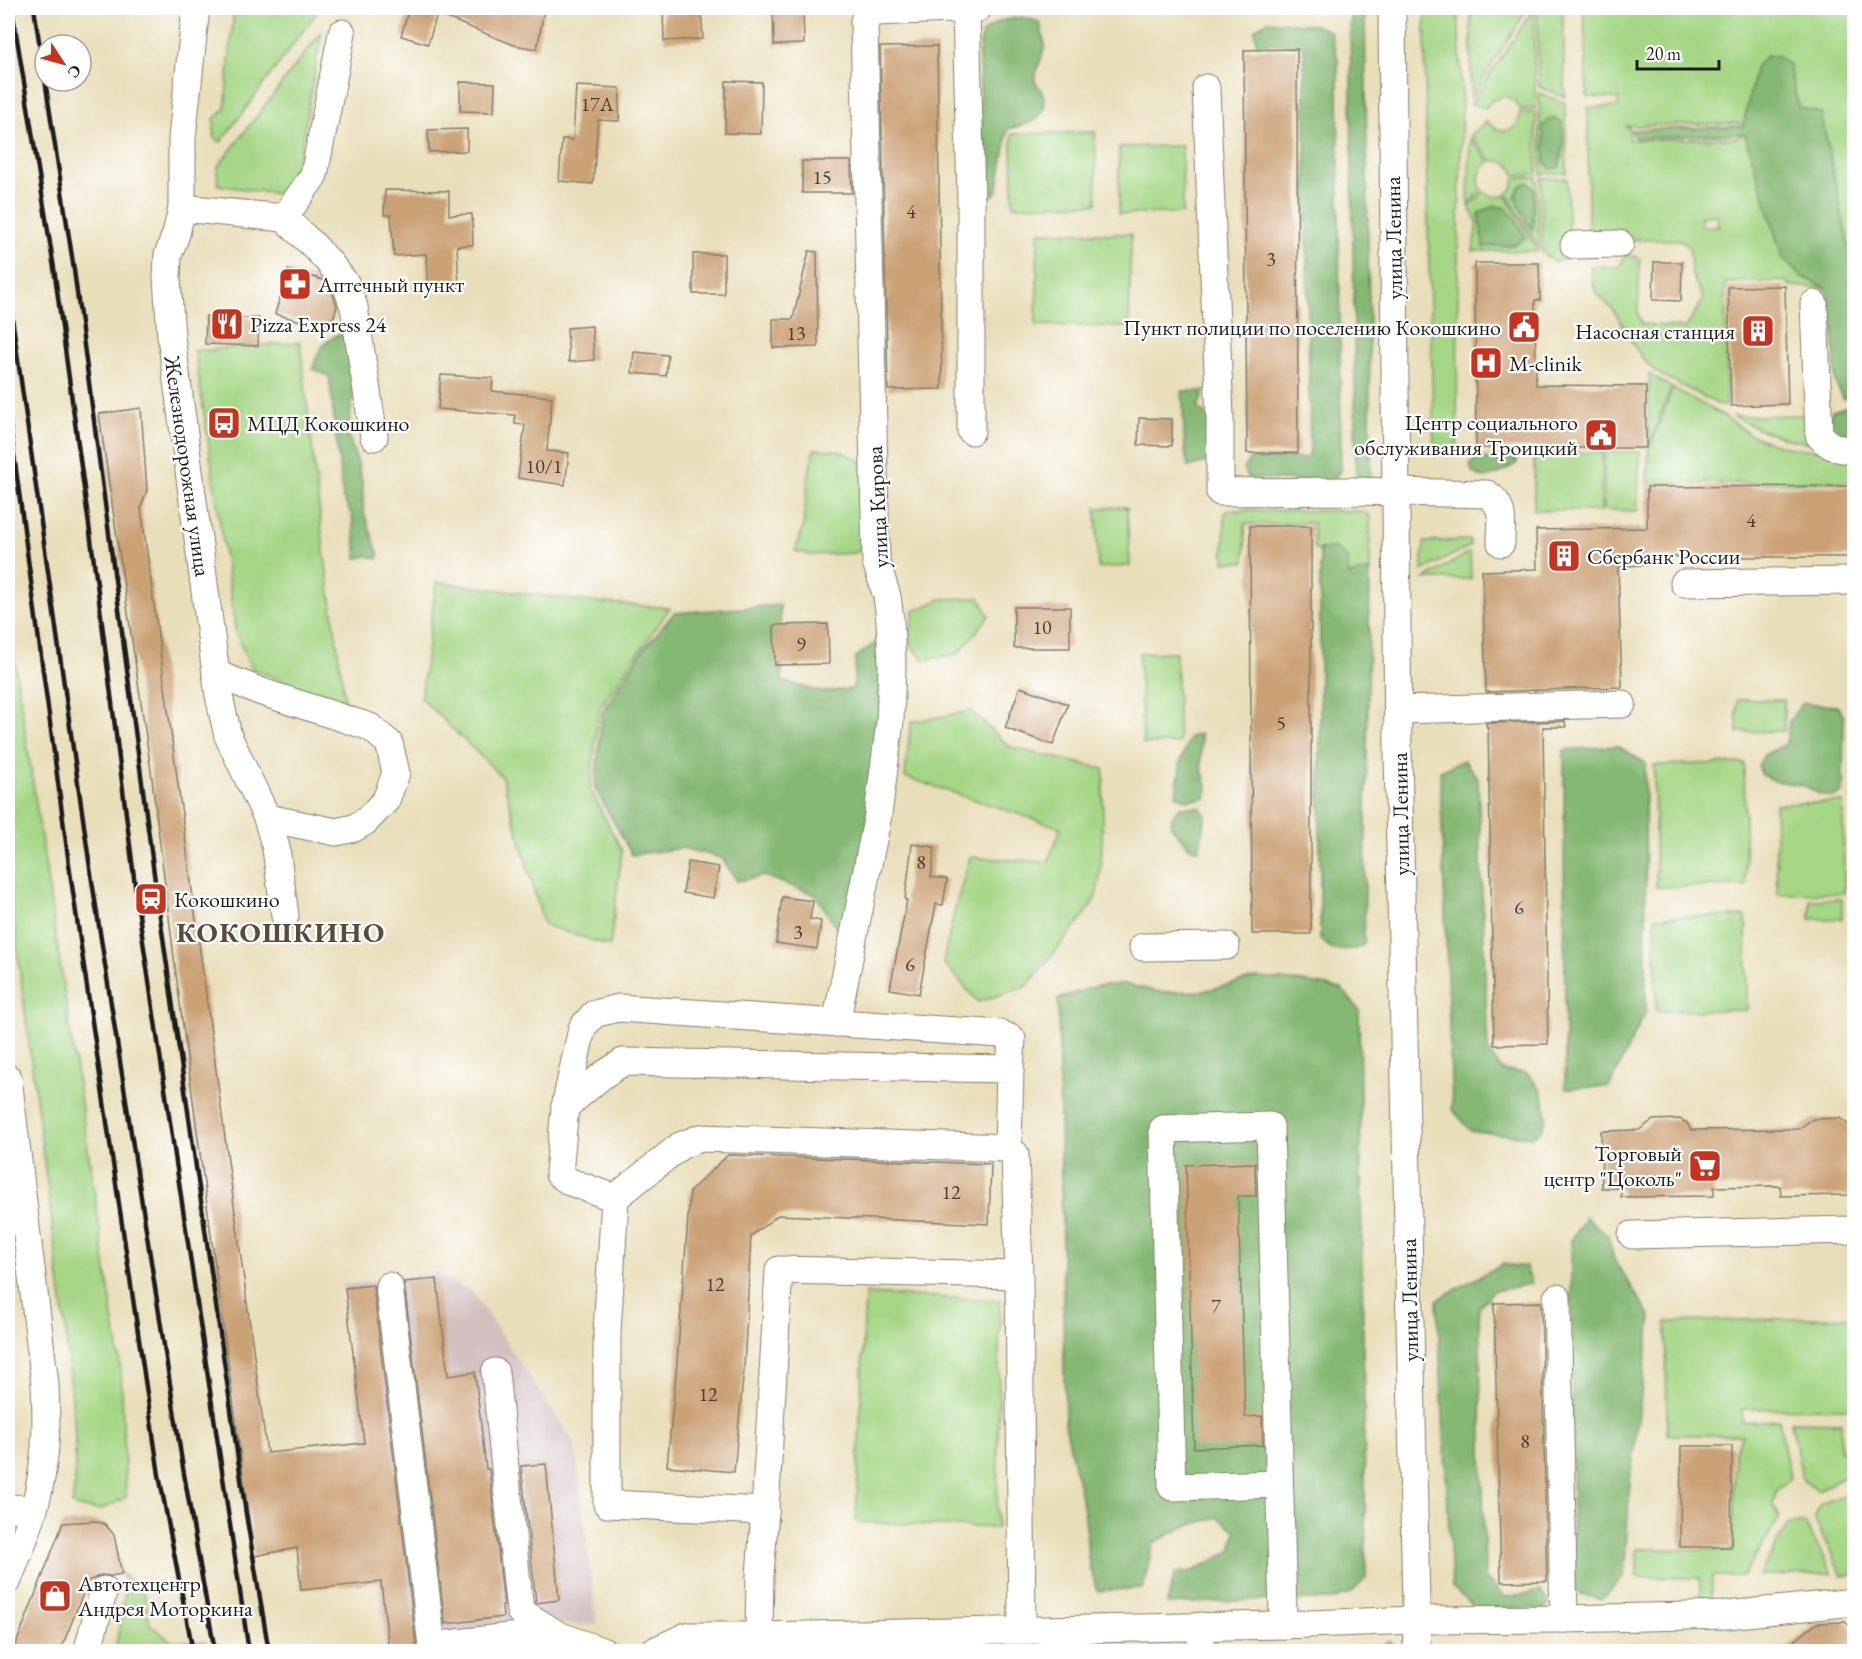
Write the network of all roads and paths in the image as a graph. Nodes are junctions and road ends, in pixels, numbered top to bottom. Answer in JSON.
{"nodes":[{"id":1,"x":196,"y":8,"type":"edge"},
{"id":2,"x":972,"y":8,"type":"edge"},
{"id":3,"x":1392,"y":8,"type":"edge"},
{"id":4,"x":342,"y":33,"type":"dead end"},
{"id":5,"x":1206,"y":88,"type":"dead end"},
{"id":6,"x":182,"y":208,"type":"junction"},
{"id":7,"x":284,"y":218,"type":"junction"},
{"id":8,"x":1620,"y":244,"type":"dead end"},
{"id":9,"x":1574,"y":245,"type":"dead end"},
{"id":10,"x":1814,"y":304,"type":"dead end"},
{"id":11,"x":971,"y":431,"type":"dead end"},
{"id":12,"x":374,"y":437,"type":"dead end"},
{"id":13,"x":1854,"y":450,"type":"edge"},
{"id":14,"x":1396,"y":492,"type":"junction"},
{"id":15,"x":1501,"y":543,"type":"dead end"},
{"id":16,"x":1854,"y":581,"type":"edge"},
{"id":17,"x":1684,"y":583,"type":"dead end"},
{"id":18,"x":216,"y":674,"type":"junction"},
{"id":19,"x":1622,"y":704,"type":"dead end"},
{"id":20,"x":1398,"y":710,"type":"junction"},
{"id":21,"x":267,"y":818,"type":"junction"},
{"id":22,"x":285,"y":916,"type":"dead end"},
{"id":23,"x":1226,"y":946,"type":"dead end"},
{"id":24,"x":1143,"y":947,"type":"dead end"},
{"id":25,"x":836,"y":1023,"type":"junction"},
{"id":26,"x":1010,"y":1069,"type":"junction"},
{"id":27,"x":8,"y":1078,"type":"edge"},
{"id":28,"x":565,"y":1107,"type":"junction"},
{"id":29,"x":1008,"y":1148,"type":"junction"},
{"id":30,"x":615,"y":1198,"type":"junction"},
{"id":31,"x":15,"y":1203,"type":"edge"},
{"id":32,"x":1854,"y":1230,"type":"edge"},
{"id":33,"x":1632,"y":1235,"type":"dead end"},
{"id":34,"x":1019,"y":1275,"type":"junction"},
{"id":35,"x":389,"y":1287,"type":"dead end"},
{"id":36,"x":1557,"y":1298,"type":"dead end"},
{"id":37,"x":495,"y":1372,"type":"dead end"},
{"id":38,"x":1279,"y":1484,"type":"junction"},
{"id":39,"x":21,"y":1509,"type":"edge"},
{"id":40,"x":765,"y":1511,"type":"junction"},
{"id":41,"x":8,"y":1580,"type":"edge"},
{"id":42,"x":104,"y":1590,"type":"dead end"},
{"id":43,"x":1854,"y":1602,"type":"edge"},
{"id":44,"x":1564,"y":1619,"type":"junction"},
{"id":45,"x":1416,"y":1620,"type":"junction"},
{"id":46,"x":1282,"y":1625,"type":"junction"},
{"id":47,"x":558,"y":1635,"type":"junction"},
{"id":48,"x":759,"y":1636,"type":"junction"},
{"id":49,"x":1034,"y":1637,"type":"edge"},
{"id":50,"x":1201,"y":1639,"type":"edge"},
{"id":51,"x":685,"y":1644,"type":"edge"},
{"id":52,"x":433,"y":1649,"type":"edge"},
{"id":53,"x":87,"y":1652,"type":"edge"},
{"id":54,"x":604,"y":1652,"type":"edge"},
{"id":55,"x":652,"y":1652,"type":"edge"},
{"id":56,"x":1417,"y":1652,"type":"edge"}],
"edges":[{"from":1,"to":6,"type":"street","name":"Железнодорожная улица"},
{"from":2,"to":11,"type":"street"},
{"from":2,"to":25,"type":"street","name":"улица Кирова"},
{"from":3,"to":14,"type":"street","name":"улица Ленина"},
{"from":4,"to":7,"type":"street"},
{"from":5,"to":14,"type":"street"},
{"from":6,"to":7,"type":"street"},
{"from":6,"to":18,"type":"street","name":"Железнодорожная улица"},
{"from":7,"to":12,"type":"street"},
{"from":8,"to":9,"type":"street"},
{"from":10,"to":13,"type":"street"},
{"from":14,"to":15,"type":"street"},
{"from":14,"to":20,"type":"street","name":"улица Ленина"},
{"from":16,"to":17,"type":"street"},
{"from":18,"to":21,"type":"street","name":"Железнодорожная улица"},
{"from":18,"to":21,"type":"street"},
{"from":19,"to":20,"type":"street"},
{"from":20,"to":45,"type":"street","name":"улица Ленина"},
{"from":21,"to":22,"type":"street","name":"Железнодорожная улица"},
{"from":23,"to":24,"type":"street"},
{"from":25,"to":26,"type":"street"},
{"from":25,"to":28,"type":"street"},
{"from":26,"to":28,"type":"street"},
{"from":26,"to":29,"type":"street"},
{"from":27,"to":31,"type":"street"},
{"from":28,"to":30,"type":"street"},
{"from":29,"to":30,"type":"street"},
{"from":29,"to":34,"type":"street"},
{"from":30,"to":40,"type":"street"},
{"from":31,"to":39,"type":"street"},
{"from":32,"to":33,"type":"street"},
{"from":34,"to":40,"type":"street"},
{"from":34,"to":49,"type":"street"},
{"from":35,"to":52,"type":"street"},
{"from":36,"to":44,"type":"street"},
{"from":37,"to":47,"type":"street"},
{"from":38,"to":38,"type":"street"},
{"from":38,"to":46,"type":"street"},
{"from":39,"to":41,"type":"street"},
{"from":40,"to":48,"type":"street"},
{"from":42,"to":53,"type":"street"},
{"from":43,"to":44,"type":"street"},
{"from":44,"to":45,"type":"street"},
{"from":45,"to":46,"type":"street"},
{"from":45,"to":56,"type":"street","name":"улица Ленина"},
{"from":46,"to":50,"type":"street"},
{"from":47,"to":52,"type":"street"},
{"from":47,"to":54,"type":"street"},
{"from":48,"to":49,"type":"street"},
{"from":48,"to":51,"type":"street"},
{"from":49,"to":50,"type":"street"},
{"from":51,"to":55,"type":"street"}]}
